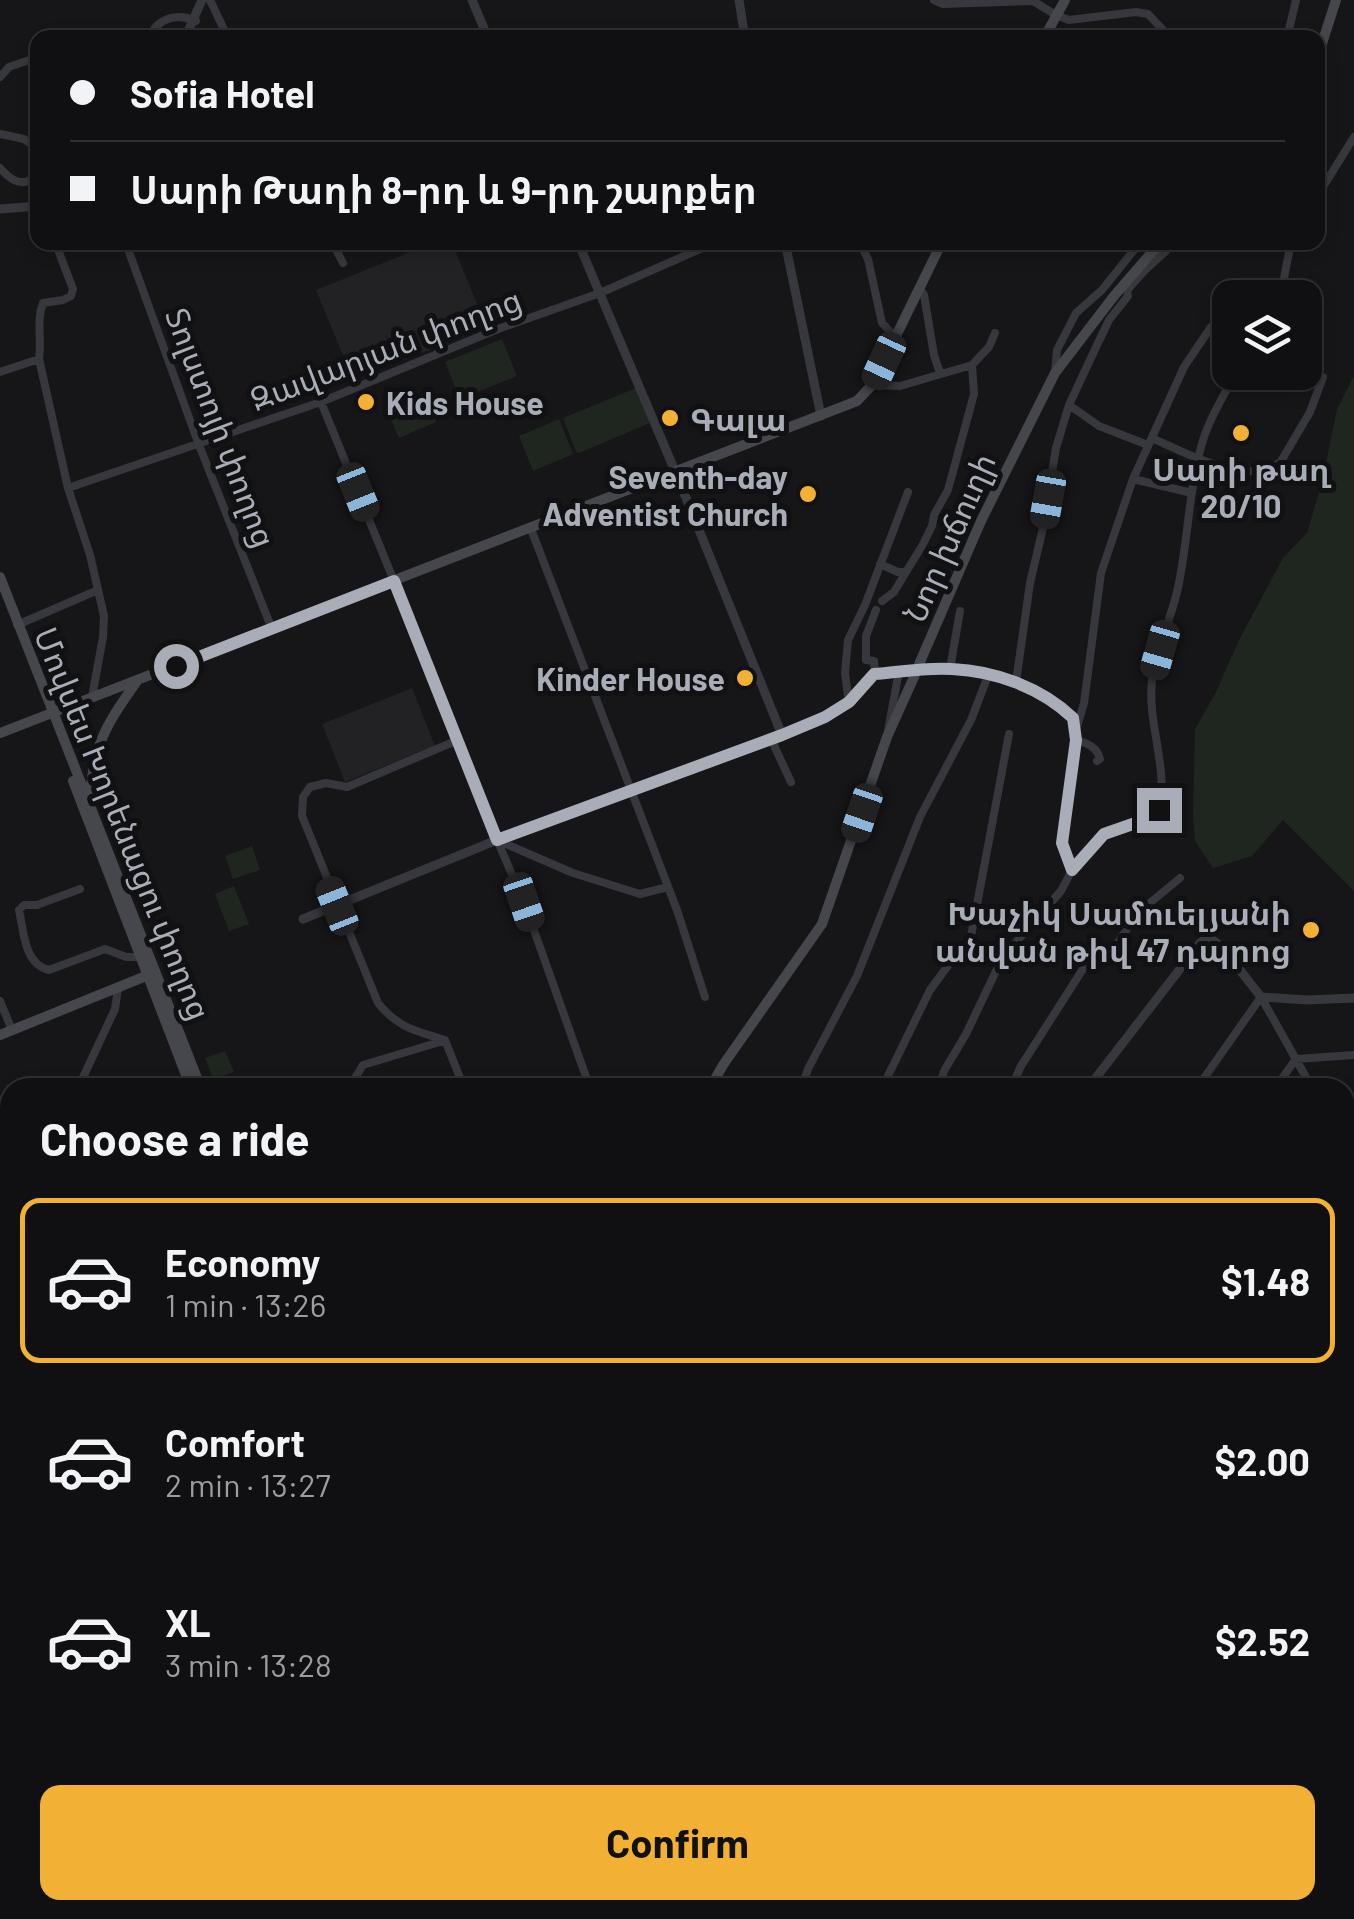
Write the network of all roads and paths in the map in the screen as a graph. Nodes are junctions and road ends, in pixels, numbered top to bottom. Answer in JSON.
{"nodes":[{"id":1,"x":206,"y":0,"type":"edge"},
{"id":2,"x":472,"y":0,"type":"edge"},
{"id":3,"x":739,"y":0,"type":"edge"},
{"id":4,"x":934,"y":0,"type":"edge"},
{"id":5,"x":1065,"y":0,"type":"edge"},
{"id":6,"x":1296,"y":0,"type":"edge"},
{"id":7,"x":1336,"y":0,"type":"edge"},
{"id":8,"x":1056,"y":16,"type":"junction"},
{"id":9,"x":195,"y":20,"type":"junction"},
{"id":10,"x":152,"y":30,"type":"edge"},
{"id":11,"x":191,"y":30,"type":"edge"},
{"id":12,"x":223,"y":30,"type":"edge"},
{"id":13,"x":485,"y":30,"type":"edge"},
{"id":14,"x":745,"y":30,"type":"edge"},
{"id":15,"x":1048,"y":30,"type":"edge"},
{"id":16,"x":1164,"y":30,"type":"edge"},
{"id":17,"x":1289,"y":30,"type":"edge"},
{"id":18,"x":1325,"y":34,"type":"edge"},
{"id":19,"x":30,"y":60,"type":"edge"},
{"id":20,"x":0,"y":77,"type":"edge"},
{"id":21,"x":0,"y":134,"type":"edge"},
{"id":22,"x":1354,"y":137,"type":"edge"},
{"id":23,"x":30,"y":143,"type":"edge"},
{"id":24,"x":0,"y":168,"type":"edge"},
{"id":25,"x":30,"y":180,"type":"edge"},
{"id":26,"x":1325,"y":184,"type":"edge"},
{"id":27,"x":30,"y":209,"type":"edge"},
{"id":28,"x":0,"y":212,"type":"edge"},
{"id":29,"x":58,"y":250,"type":"edge"},
{"id":30,"x":129,"y":250,"type":"edge"},
{"id":31,"x":336,"y":250,"type":"edge"},
{"id":32,"x":582,"y":250,"type":"edge"},
{"id":33,"x":697,"y":250,"type":"edge"},
{"id":34,"x":786,"y":250,"type":"edge"},
{"id":35,"x":863,"y":250,"type":"edge"},
{"id":36,"x":938,"y":250,"type":"edge"},
{"id":37,"x":1134,"y":250,"type":"edge"},
{"id":38,"x":1149,"y":250,"type":"edge"},
{"id":39,"x":1162,"y":250,"type":"edge"},
{"id":40,"x":1289,"y":250,"type":"edge"},
{"id":41,"x":343,"y":262,"type":"dead end"},
{"id":42,"x":1284,"y":280,"type":"edge"},
{"id":43,"x":1127,"y":286,"type":"junction"},
{"id":44,"x":920,"y":289,"type":"junction"},
{"id":45,"x":600,"y":292,"type":"junction"},
{"id":46,"x":1212,"y":327,"type":"edge"},
{"id":47,"x":994,"y":333,"type":"dead end"},
{"id":48,"x":895,"y":337,"type":"junction"},
{"id":49,"x":39,"y":359,"type":"junction"},
{"id":50,"x":972,"y":366,"type":"junction"},
{"id":51,"x":0,"y":372,"type":"edge"},
{"id":52,"x":940,"y":373,"type":"junction"},
{"id":53,"x":1054,"y":374,"type":"junction"},
{"id":54,"x":1324,"y":377,"type":"dead end"},
{"id":55,"x":872,"y":385,"type":"junction"},
{"id":56,"x":1227,"y":390,"type":"edge"},
{"id":57,"x":321,"y":402,"type":"junction"},
{"id":58,"x":1070,"y":405,"type":"junction"},
{"id":59,"x":820,"y":416,"type":"junction"},
{"id":60,"x":1150,"y":442,"type":"junction"},
{"id":61,"x":199,"y":445,"type":"junction"},
{"id":62,"x":1199,"y":460,"type":"junction"},
{"id":63,"x":675,"y":472,"type":"junction"},
{"id":64,"x":1133,"y":479,"type":"junction"},
{"id":65,"x":68,"y":488,"type":"junction"},
{"id":66,"x":908,"y":492,"type":"dead end"},
{"id":67,"x":1192,"y":493,"type":"junction"},
{"id":68,"x":530,"y":529,"type":"junction"},
{"id":69,"x":880,"y":564,"type":"junction"},
{"id":70,"x":906,"y":572,"type":"junction"},
{"id":71,"x":0,"y":580,"type":"edge"},
{"id":72,"x":394,"y":581,"type":"junction"},
{"id":73,"x":98,"y":590,"type":"junction"},
{"id":74,"x":960,"y":611,"type":"dead end"},
{"id":75,"x":18,"y":624,"type":"junction"},
{"id":76,"x":272,"y":629,"type":"junction"},
{"id":77,"x":950,"y":668,"type":"junction"},
{"id":78,"x":899,"y":671,"type":"junction"},
{"id":79,"x":874,"y":674,"type":"junction"},
{"id":80,"x":988,"y":676,"type":"junction"},
{"id":81,"x":138,"y":680,"type":"junction"},
{"id":82,"x":1016,"y":682,"type":"junction"},
{"id":83,"x":92,"y":696,"type":"junction"},
{"id":84,"x":849,"y":702,"type":"junction"},
{"id":85,"x":50,"y":714,"type":"junction"},
{"id":86,"x":0,"y":734,"type":"edge"},
{"id":87,"x":1008,"y":734,"type":"dead end"},
{"id":88,"x":782,"y":735,"type":"junction"},
{"id":89,"x":1076,"y":735,"type":"junction"},
{"id":90,"x":888,"y":737,"type":"junction"},
{"id":91,"x":771,"y":739,"type":"junction"},
{"id":92,"x":458,"y":740,"type":"junction"},
{"id":93,"x":1098,"y":761,"type":"dead end"},
{"id":94,"x":791,"y":782,"type":"dead end"},
{"id":95,"x":630,"y":792,"type":"junction"},
{"id":96,"x":90,"y":804,"type":"junction"},
{"id":97,"x":497,"y":840,"type":"junction"},
{"id":98,"x":1072,"y":870,"type":"junction"},
{"id":99,"x":1180,"y":878,"type":"dead end"},
{"id":100,"x":668,"y":887,"type":"junction"},
{"id":101,"x":80,"y":889,"type":"dead end"},
{"id":102,"x":337,"y":906,"type":"junction"},
{"id":103,"x":303,"y":919,"type":"dead end"},
{"id":104,"x":141,"y":957,"type":"junction"},
{"id":105,"x":152,"y":974,"type":"junction"},
{"id":106,"x":118,"y":988,"type":"junction"},
{"id":107,"x":705,"y":996,"type":"dead end"},
{"id":108,"x":1261,"y":996,"type":"junction"},
{"id":109,"x":1354,"y":998,"type":"edge"},
{"id":110,"x":0,"y":1001,"type":"edge"},
{"id":111,"x":6,"y":1033,"type":"edge"},
{"id":112,"x":445,"y":1040,"type":"junction"},
{"id":113,"x":1354,"y":1056,"type":"edge"},
{"id":114,"x":1296,"y":1059,"type":"junction"},
{"id":115,"x":83,"y":1078,"type":"edge"},
{"id":116,"x":188,"y":1078,"type":"edge"},
{"id":117,"x":197,"y":1078,"type":"edge"},
{"id":118,"x":354,"y":1078,"type":"edge"},
{"id":119,"x":460,"y":1078,"type":"edge"},
{"id":120,"x":586,"y":1078,"type":"edge"},
{"id":121,"x":716,"y":1078,"type":"edge"},
{"id":122,"x":805,"y":1078,"type":"edge"},
{"id":123,"x":887,"y":1078,"type":"edge"},
{"id":124,"x":942,"y":1078,"type":"edge"},
{"id":125,"x":1016,"y":1078,"type":"edge"},
{"id":126,"x":1096,"y":1078,"type":"edge"},
{"id":127,"x":1204,"y":1078,"type":"edge"},
{"id":128,"x":1282,"y":1078,"type":"edge"},
{"id":129,"x":1306,"y":1078,"type":"edge"}],
"edges":[{"from":1,"to":9,"type":"street"},
{"from":1,"to":12,"type":"street"},
{"from":2,"to":13,"type":"street"},
{"from":3,"to":14,"type":"street"},
{"from":4,"to":8,"type":"street"},
{"from":5,"to":8,"type":"main road"},
{"from":6,"to":17,"type":"street"},
{"from":7,"to":18,"type":"main road"},
{"from":8,"to":15,"type":"main road"},
{"from":8,"to":16,"type":"street"},
{"from":9,"to":10,"type":"street"},
{"from":9,"to":11,"type":"street"},
{"from":19,"to":20,"type":"street"},
{"from":21,"to":23,"type":"street"},
{"from":22,"to":26,"type":"street"},
{"from":24,"to":25,"type":"street"},
{"from":27,"to":28,"type":"street"},
{"from":29,"to":49,"type":"street"},
{"from":30,"to":61,"type":"street","name":"Տոլստոյի փողոց"},
{"from":31,"to":41,"type":"street"},
{"from":32,"to":45,"type":"street"},
{"from":33,"to":45,"type":"street","name":"Զավարյան փողոց"},
{"from":34,"to":59,"type":"street"},
{"from":35,"to":48,"type":"street"},
{"from":36,"to":44,"type":"main road"},
{"from":37,"to":53,"type":"street"},
{"from":38,"to":43,"type":"main road","name":"Նոր խճուղի"},
{"from":39,"to":43,"type":"street"},
{"from":40,"to":42,"type":"street"},
{"from":43,"to":53,"type":"main road","name":"Նոր խճուղի"},
{"from":43,"to":58,"type":"street"},
{"from":44,"to":48,"type":"main road"},
{"from":44,"to":52,"type":"street"},
{"from":45,"to":57,"type":"street","name":"Զավարյան փողոց"},
{"from":45,"to":63,"type":"street"},
{"from":46,"to":60,"type":"street"},
{"from":47,"to":50,"type":"street"},
{"from":48,"to":55,"type":"main road"},
{"from":49,"to":51,"type":"street"},
{"from":49,"to":65,"type":"street"},
{"from":50,"to":52,"type":"street"},
{"from":50,"to":70,"type":"street"},
{"from":52,"to":55,"type":"street"},
{"from":53,"to":90,"type":"main road","name":"Նոր խճուղի","bridge":true},
{"from":54,"to":62,"type":"street"},
{"from":55,"to":59,"type":"main road"},
{"from":56,"to":62,"type":"street"},
{"from":57,"to":61,"type":"street","name":"Զավարյան փողոց"},
{"from":57,"to":72,"type":"street"},
{"from":58,"to":60,"type":"street"},
{"from":58,"to":82,"type":"street"},
{"from":59,"to":63,"type":"main road"},
{"from":60,"to":62,"type":"street"},
{"from":60,"to":64,"type":"street"},
{"from":61,"to":65,"type":"street","name":"Զավարյան փողոց"},
{"from":61,"to":76,"type":"street","name":"Տոլստոյի փողոց"},
{"from":62,"to":67,"type":"street"},
{"from":63,"to":68,"type":"main road"},
{"from":63,"to":88,"type":"street"},
{"from":64,"to":67,"type":"street"},
{"from":64,"to":89,"type":"street"},
{"from":65,"to":73,"type":"street"},
{"from":66,"to":69,"type":"street"},
{"from":67,"to":98,"type":"street"},
{"from":68,"to":72,"type":"main road"},
{"from":68,"to":95,"type":"street"},
{"from":69,"to":70,"type":"street"},
{"from":69,"to":84,"type":"street"},
{"from":70,"to":79,"type":"street"},
{"from":71,"to":75,"type":"main road","name":"Մովսես Խորենացու փողոց"},
{"from":72,"to":76,"type":"main road"},
{"from":72,"to":92,"type":"street"},
{"from":73,"to":75,"type":"street"},
{"from":73,"to":83,"type":"street"},
{"from":74,"to":77,"type":"street"},
{"from":75,"to":85,"type":"main road","name":"Մովսես Խորենացու փողոց"},
{"from":76,"to":81,"type":"main road"},
{"from":77,"to":78,"type":"street"},
{"from":77,"to":80,"type":"street"},
{"from":78,"to":79,"type":"street"},
{"from":78,"to":90,"type":"street"},
{"from":79,"to":84,"type":"street"},
{"from":80,"to":82,"type":"street"},
{"from":80,"to":122,"type":"street"},
{"from":81,"to":83,"type":"main road"},
{"from":81,"to":96,"type":"main road"},
{"from":82,"to":89,"type":"street"},
{"from":83,"to":85,"type":"main road"},
{"from":84,"to":88,"type":"street"},
{"from":85,"to":86,"type":"main road"},
{"from":85,"to":96,"type":"main road","name":"Մովսես Խորենացու փողոց"},
{"from":85,"to":104,"type":"main road","name":"Մովսես Խորենացու փողոց"},
{"from":87,"to":123,"type":"street"},
{"from":88,"to":91,"type":"street"},
{"from":89,"to":93,"type":"street"},
{"from":89,"to":98,"type":"street"},
{"from":90,"to":121,"type":"main road","name":"Նոր խճուղի"},
{"from":91,"to":94,"type":"street"},
{"from":91,"to":95,"type":"street"},
{"from":92,"to":97,"type":"street"},
{"from":92,"to":102,"type":"street"},
{"from":95,"to":97,"type":"street"},
{"from":95,"to":100,"type":"street"},
{"from":96,"to":105,"type":"main road","name":"Մովսես Խորենացու փողոց"},
{"from":97,"to":100,"type":"street"},
{"from":97,"to":102,"type":"street"},
{"from":97,"to":120,"type":"street"},
{"from":98,"to":124,"type":"street"},
{"from":99,"to":125,"type":"street"},
{"from":100,"to":107,"type":"street"},
{"from":101,"to":104,"type":"street"},
{"from":102,"to":103,"type":"street"},
{"from":102,"to":112,"type":"street"},
{"from":104,"to":105,"type":"main road","name":"Մովսես Խորենացու փողոց"},
{"from":105,"to":106,"type":"main road"},
{"from":105,"to":116,"type":"main road","name":"Մովսես Խորենացու փողոց"},
{"from":105,"to":117,"type":"main road","name":"Մովսես Խորենացու փողոց"},
{"from":106,"to":111,"type":"main road"},
{"from":106,"to":115,"type":"street"},
{"from":108,"to":109,"type":"street"},
{"from":108,"to":114,"type":"street"},
{"from":108,"to":126,"type":"street"},
{"from":108,"to":127,"type":"street"},
{"from":110,"to":111,"type":"street"},
{"from":112,"to":118,"type":"street"},
{"from":112,"to":119,"type":"street"},
{"from":113,"to":114,"type":"street"},
{"from":114,"to":128,"type":"street"},
{"from":114,"to":129,"type":"street"}]}
